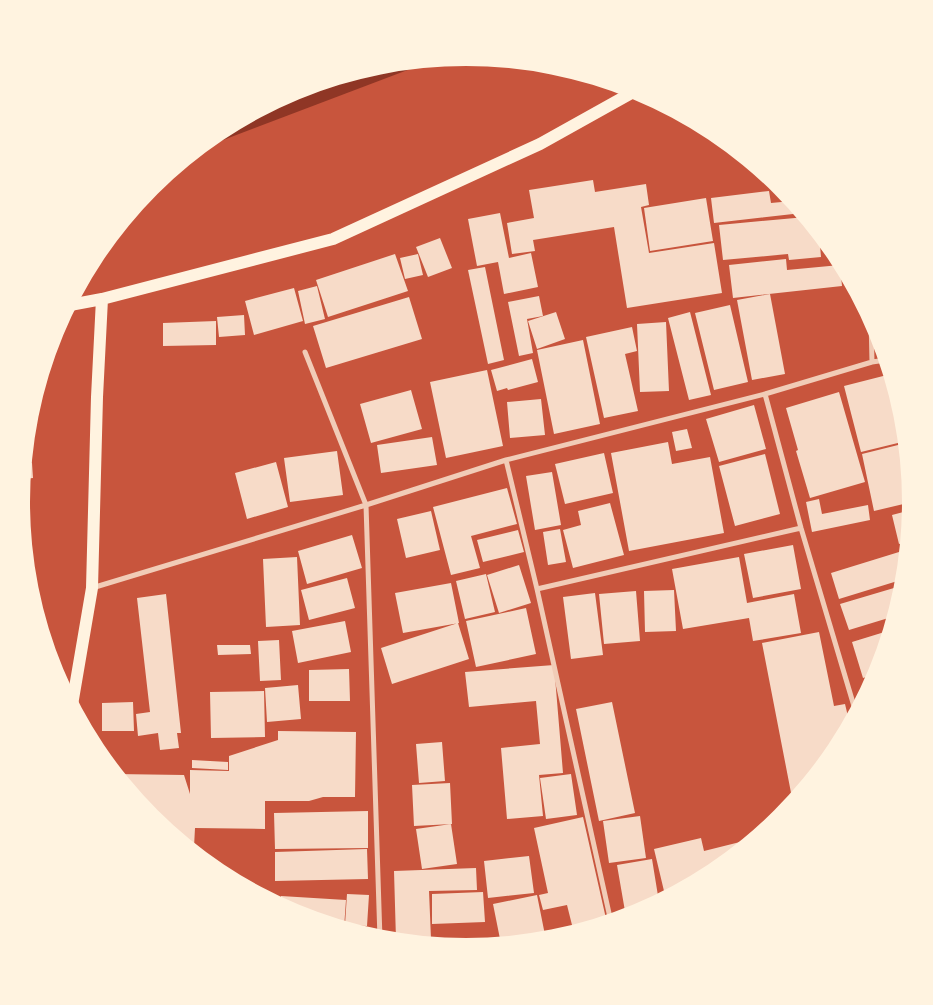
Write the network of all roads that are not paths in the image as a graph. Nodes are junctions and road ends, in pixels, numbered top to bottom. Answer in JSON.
{"nodes":[{"id":1,"x":626,"y":96,"type":"edge"},
{"id":2,"x":102,"y":299,"type":"junction"},
{"id":3,"x":78,"y":304,"type":"edge"},
{"id":4,"x":871,"y":339,"type":"edge"},
{"id":5,"x":306,"y":352,"type":"dead end"},
{"id":6,"x":880,"y":361,"type":"edge"},
{"id":7,"x":872,"y":362,"type":"junction"},
{"id":8,"x":765,"y":394,"type":"junction"},
{"id":9,"x":506,"y":460,"type":"junction"},
{"id":10,"x":366,"y":505,"type":"junction"},
{"id":11,"x":801,"y":528,"type":"junction"},
{"id":12,"x":92,"y":588,"type":"junction"},
{"id":13,"x":537,"y":589,"type":"junction"},
{"id":14,"x":74,"y":694,"type":"edge"},
{"id":15,"x":854,"y":705,"type":"edge"},
{"id":16,"x":610,"y":915,"type":"edge"},
{"id":17,"x":380,"y":931,"type":"edge"}],
"edges":[{"from":1,"to":2,"type":"main road"},
{"from":2,"to":3,"type":"main road"},
{"from":2,"to":12,"type":"main road"},
{"from":4,"to":7,"type":"street"},
{"from":5,"to":10,"type":"street"},
{"from":6,"to":7,"type":"street"},
{"from":7,"to":8,"type":"street"},
{"from":8,"to":9,"type":"street"},
{"from":8,"to":11,"type":"street"},
{"from":9,"to":10,"type":"street"},
{"from":9,"to":13,"type":"street"},
{"from":10,"to":12,"type":"street"},
{"from":10,"to":17,"type":"street"},
{"from":11,"to":13,"type":"street"},
{"from":11,"to":15,"type":"street"},
{"from":12,"to":14,"type":"main road"},
{"from":13,"to":16,"type":"street"}]}
